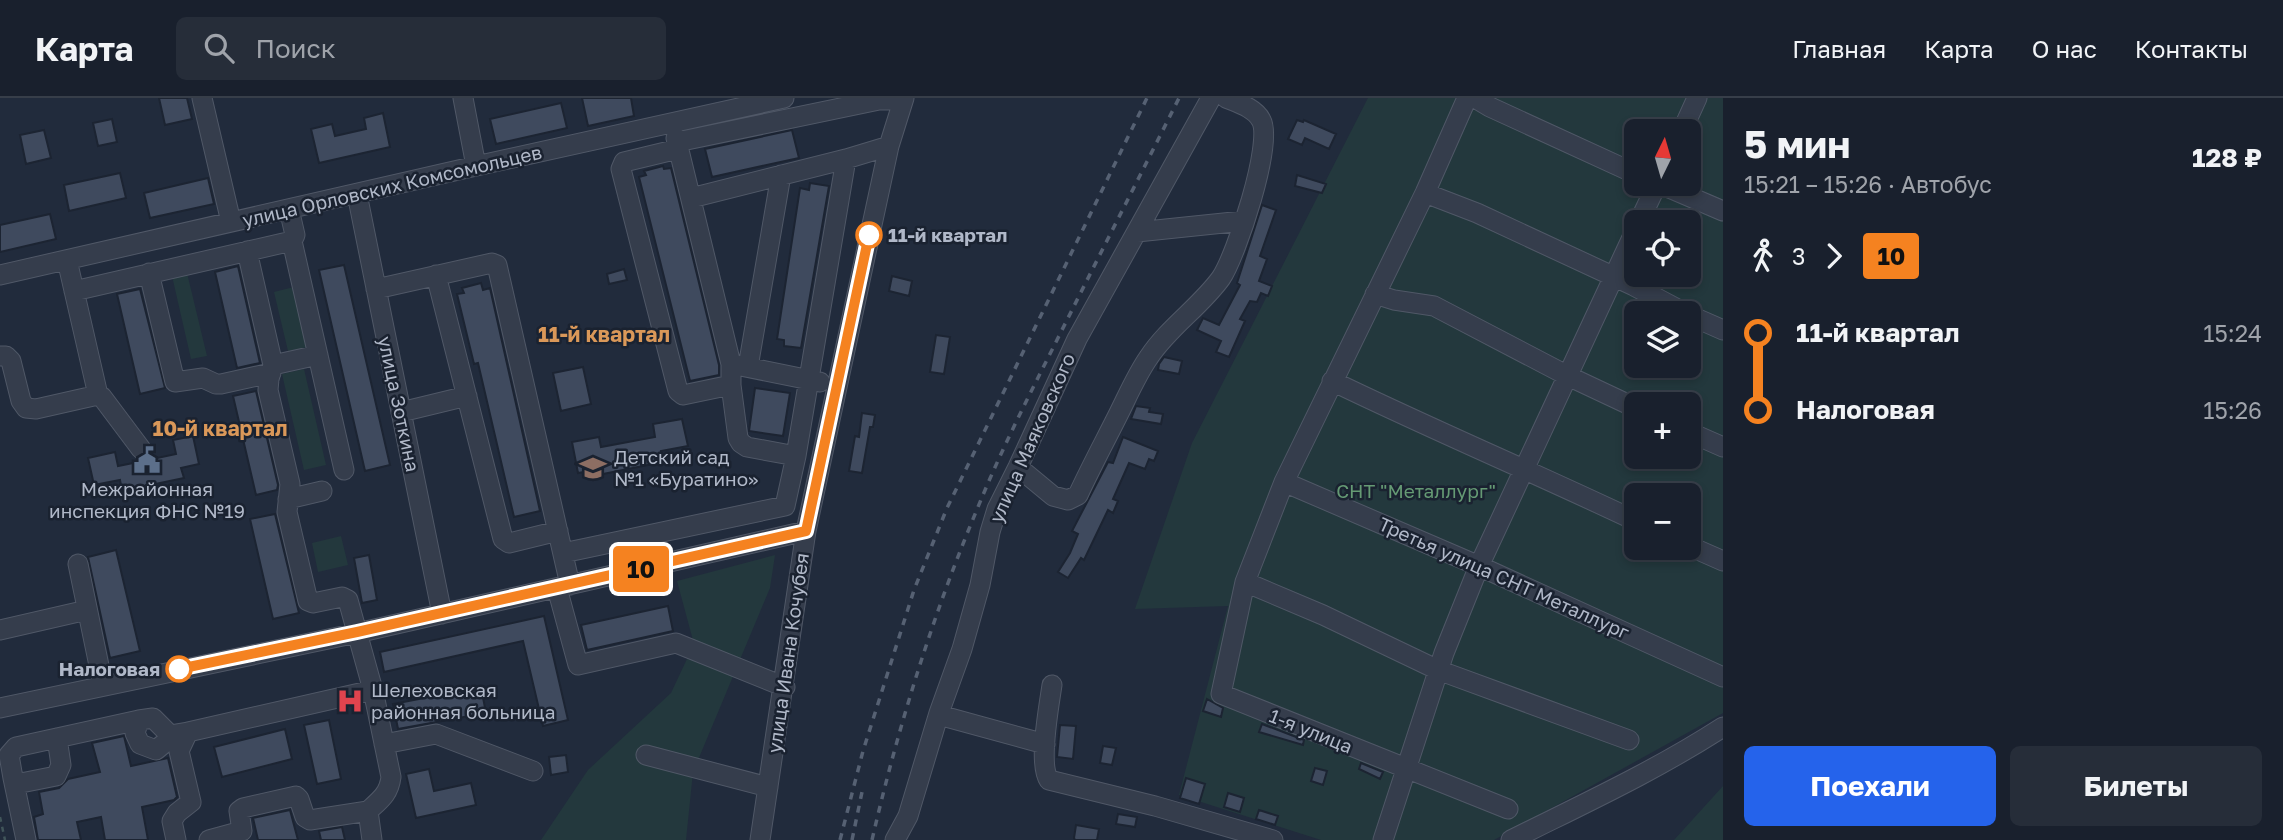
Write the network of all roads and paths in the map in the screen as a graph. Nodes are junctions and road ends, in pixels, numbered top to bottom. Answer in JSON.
{"nodes":[{"id":1,"x":202,"y":98,"type":"edge"},
{"id":2,"x":463,"y":98,"type":"edge"},
{"id":3,"x":784,"y":98,"type":"edge"},
{"id":4,"x":1211,"y":98,"type":"edge"},
{"id":5,"x":1226,"y":98,"type":"edge"},
{"id":6,"x":1467,"y":98,"type":"edge"},
{"id":7,"x":1475,"y":98,"type":"edge"},
{"id":8,"x":1697,"y":98,"type":"edge"},
{"id":9,"x":903,"y":99,"type":"edge"},
{"id":10,"x":754,"y":101,"type":"edge"},
{"id":11,"x":1687,"y":119,"type":"edge"},
{"id":12,"x":676,"y":138,"type":"junction"},
{"id":13,"x":889,"y":146,"type":"junction"},
{"id":14,"x":846,"y":159,"type":"junction"},
{"id":15,"x":477,"y":166,"type":"junction"},
{"id":16,"x":1624,"y":169,"type":"edge"},
{"id":17,"x":781,"y":175,"type":"junction"},
{"id":18,"x":1425,"y":193,"type":"junction"},
{"id":19,"x":356,"y":194,"type":"junction"},
{"id":20,"x":1687,"y":196,"type":"edge"},
{"id":21,"x":691,"y":198,"type":"junction"},
{"id":22,"x":289,"y":209,"type":"junction"},
{"id":23,"x":1723,"y":211,"type":"edge"},
{"id":24,"x":1243,"y":221,"type":"junction"},
{"id":25,"x":231,"y":222,"type":"junction"},
{"id":26,"x":1137,"y":232,"type":"junction"},
{"id":27,"x":292,"y":241,"type":"junction"},
{"id":28,"x":247,"y":251,"type":"junction"},
{"id":29,"x":1624,"y":256,"type":"edge"},
{"id":30,"x":66,"y":260,"type":"junction"},
{"id":31,"x":149,"y":273,"type":"junction"},
{"id":32,"x":0,"y":275,"type":"edge"},
{"id":33,"x":436,"y":275,"type":"junction"},
{"id":34,"x":1614,"y":278,"type":"junction"},
{"id":35,"x":376,"y":289,"type":"junction"},
{"id":36,"x":74,"y":291,"type":"junction"},
{"id":37,"x":1375,"y":294,"type":"junction"},
{"id":38,"x":1662,"y":301,"type":"edge"},
{"id":39,"x":1701,"y":320,"type":"edge"},
{"id":40,"x":1723,"y":330,"type":"edge"},
{"id":41,"x":318,"y":355,"type":"junction"},
{"id":42,"x":0,"y":356,"type":"edge"},
{"id":43,"x":740,"y":366,"type":"junction"},
{"id":44,"x":272,"y":369,"type":"junction"},
{"id":45,"x":1568,"y":376,"type":"junction"},
{"id":46,"x":808,"y":380,"type":"junction"},
{"id":47,"x":1332,"y":381,"type":"junction"},
{"id":48,"x":836,"y":384,"type":"junction"},
{"id":49,"x":731,"y":385,"type":"junction"},
{"id":50,"x":98,"y":395,"type":"junction"},
{"id":51,"x":467,"y":396,"type":"junction"},
{"id":52,"x":1624,"y":402,"type":"edge"},
{"id":53,"x":401,"y":412,"type":"junction"},
{"id":54,"x":1701,"y":437,"type":"edge"},
{"id":55,"x":1723,"y":447,"type":"edge"},
{"id":56,"x":141,"y":449,"type":"dead end"},
{"id":57,"x":796,"y":456,"type":"junction"},
{"id":58,"x":1018,"y":467,"type":"junction"},
{"id":59,"x":1525,"y":468,"type":"junction"},
{"id":60,"x":344,"y":470,"type":"dead end"},
{"id":61,"x":1284,"y":482,"type":"junction"},
{"id":62,"x":322,"y":491,"type":"dead end"},
{"id":63,"x":288,"y":499,"type":"junction"},
{"id":64,"x":1624,"y":515,"type":"edge"},
{"id":65,"x":558,"y":531,"type":"junction"},
{"id":66,"x":806,"y":531,"type":"junction"},
{"id":67,"x":1701,"y":551,"type":"edge"},
{"id":68,"x":563,"y":553,"type":"junction"},
{"id":69,"x":1723,"y":561,"type":"edge"},
{"id":70,"x":78,"y":565,"type":"dead end"},
{"id":71,"x":1479,"y":566,"type":"junction"},
{"id":72,"x":1245,"y":582,"type":"junction"},
{"id":73,"x":563,"y":587,"type":"junction"},
{"id":74,"x":87,"y":610,"type":"junction"},
{"id":75,"x":442,"y":614,"type":"junction"},
{"id":76,"x":0,"y":630,"type":"edge"},
{"id":77,"x":357,"y":632,"type":"junction"},
{"id":78,"x":1438,"y":670,"type":"junction"},
{"id":79,"x":1723,"y":677,"type":"edge"},
{"id":80,"x":103,"y":685,"type":"junction"},
{"id":81,"x":1052,"y":685,"type":"dead end"},
{"id":82,"x":785,"y":687,"type":"junction"},
{"id":83,"x":373,"y":690,"type":"junction"},
{"id":84,"x":0,"y":708,"type":"edge"},
{"id":85,"x":939,"y":715,"type":"junction"},
{"id":86,"x":1723,"y":727,"type":"edge"},
{"id":87,"x":179,"y":733,"type":"junction"},
{"id":88,"x":57,"y":738,"type":"junction"},
{"id":89,"x":1629,"y":740,"type":"dead end"},
{"id":90,"x":384,"y":744,"type":"junction"},
{"id":91,"x":1045,"y":744,"type":"junction"},
{"id":92,"x":646,"y":755,"type":"dead end"},
{"id":93,"x":1405,"y":769,"type":"junction"},
{"id":94,"x":533,"y":771,"type":"dead end"},
{"id":95,"x":13,"y":778,"type":"junction"},
{"id":96,"x":768,"y":787,"type":"junction"},
{"id":97,"x":1508,"y":809,"type":"dead end"},
{"id":98,"x":368,"y":811,"type":"junction"},
{"id":99,"x":0,"y":817,"type":"edge"},
{"id":100,"x":5,"y":840,"type":"edge"},
{"id":101,"x":26,"y":840,"type":"edge"},
{"id":102,"x":176,"y":840,"type":"edge"},
{"id":103,"x":209,"y":840,"type":"edge"},
{"id":104,"x":372,"y":840,"type":"edge"},
{"id":105,"x":760,"y":840,"type":"edge"},
{"id":106,"x":895,"y":840,"type":"edge"},
{"id":107,"x":1273,"y":840,"type":"edge"},
{"id":108,"x":1383,"y":840,"type":"edge"},
{"id":109,"x":1511,"y":840,"type":"edge"}],
"edges":[{"from":1,"to":25,"type":"street"},
{"from":2,"to":15,"type":"street"},
{"from":3,"to":10,"type":"street","name":"улица Орловских Комсомольцев"},
{"from":4,"to":26,"type":"street","name":"улица Маяковского"},
{"from":5,"to":24,"type":"street"},
{"from":6,"to":18,"type":"street"},
{"from":7,"to":16,"type":"street"},
{"from":8,"to":11,"type":"street"},
{"from":9,"to":12,"type":"street"},
{"from":9,"to":13,"type":"street","name":"улица Ивана Кочубея"},
{"from":10,"to":12,"type":"street","name":"улица Орловских Комсомольцев"},
{"from":12,"to":15,"type":"street","name":"улица Орловских Комсомольцев"},
{"from":12,"to":21,"type":"street"},
{"from":12,"to":49,"type":"street"},
{"from":13,"to":14,"type":"street"},
{"from":13,"to":48,"type":"street","name":"улица Ивана Кочубея"},
{"from":14,"to":17,"type":"street"},
{"from":14,"to":46,"type":"street"},
{"from":15,"to":19,"type":"street","name":"улица Орловских Комсомольцев"},
{"from":17,"to":21,"type":"street"},
{"from":17,"to":43,"type":"street"},
{"from":18,"to":34,"type":"street"},
{"from":18,"to":37,"type":"street"},
{"from":19,"to":22,"type":"street","name":"улица Орловских Комсомольцев"},
{"from":19,"to":35,"type":"street","name":"улица Зоткина"},
{"from":20,"to":23,"type":"street"},
{"from":21,"to":43,"type":"street"},
{"from":22,"to":25,"type":"street","name":"улица Орловских Комсомольцев"},
{"from":22,"to":27,"type":"street"},
{"from":24,"to":26,"type":"street"},
{"from":24,"to":58,"type":"street"},
{"from":25,"to":30,"type":"street","name":"улица Орловских Комсомольцев"},
{"from":26,"to":58,"type":"street","name":"улица Маяковского"},
{"from":27,"to":28,"type":"street"},
{"from":27,"to":41,"type":"street"},
{"from":28,"to":31,"type":"street"},
{"from":28,"to":44,"type":"street"},
{"from":29,"to":34,"type":"street"},
{"from":30,"to":32,"type":"street","name":"улица Орловских Комсомольцев"},
{"from":30,"to":36,"type":"street"},
{"from":31,"to":36,"type":"street"},
{"from":31,"to":44,"type":"street"},
{"from":33,"to":35,"type":"street"},
{"from":33,"to":51,"type":"street"},
{"from":33,"to":65,"type":"street"},
{"from":34,"to":38,"type":"street"},
{"from":34,"to":45,"type":"street"},
{"from":35,"to":53,"type":"street","name":"улица Зоткина"},
{"from":36,"to":50,"type":"street"},
{"from":37,"to":45,"type":"street"},
{"from":37,"to":47,"type":"street"},
{"from":39,"to":40,"type":"street"},
{"from":41,"to":44,"type":"street"},
{"from":41,"to":60,"type":"street"},
{"from":42,"to":50,"type":"street"},
{"from":43,"to":46,"type":"street"},
{"from":43,"to":49,"type":"street"},
{"from":44,"to":63,"type":"street"},
{"from":45,"to":52,"type":"street"},
{"from":45,"to":59,"type":"street"},
{"from":46,"to":48,"type":"street"},
{"from":46,"to":57,"type":"street"},
{"from":47,"to":59,"type":"street"},
{"from":47,"to":61,"type":"street"},
{"from":48,"to":66,"type":"street","name":"улица Ивана Кочубея"},
{"from":49,"to":57,"type":"street"},
{"from":50,"to":56,"type":"street"},
{"from":51,"to":53,"type":"street"},
{"from":51,"to":65,"type":"street"},
{"from":53,"to":75,"type":"street","name":"улица Зоткина"},
{"from":54,"to":55,"type":"street"},
{"from":57,"to":68,"type":"street"},
{"from":58,"to":85,"type":"street","name":"улица Маяковского"},
{"from":59,"to":64,"type":"street"},
{"from":59,"to":71,"type":"street"},
{"from":61,"to":71,"type":"street","name":"Третья улица СНТ Металлург"},
{"from":61,"to":72,"type":"street"},
{"from":62,"to":63,"type":"street"},
{"from":63,"to":77,"type":"street"},
{"from":65,"to":68,"type":"street"},
{"from":66,"to":73,"type":"street"},
{"from":66,"to":82,"type":"street","name":"улица Ивана Кочубея"},
{"from":67,"to":69,"type":"street"},
{"from":68,"to":73,"type":"street"},
{"from":70,"to":74,"type":"street"},
{"from":71,"to":78,"type":"street"},
{"from":71,"to":79,"type":"street","name":"Третья улица СНТ Металлург"},
{"from":72,"to":78,"type":"street"},
{"from":72,"to":93,"type":"street","name":"1-я улица"},
{"from":73,"to":75,"type":"street"},
{"from":73,"to":82,"type":"street"},
{"from":74,"to":76,"type":"street"},
{"from":74,"to":80,"type":"street"},
{"from":75,"to":77,"type":"street"},
{"from":77,"to":80,"type":"street"},
{"from":77,"to":83,"type":"street"},
{"from":78,"to":89,"type":"street"},
{"from":78,"to":93,"type":"street"},
{"from":80,"to":84,"type":"street"},
{"from":81,"to":91,"type":"street"},
{"from":82,"to":96,"type":"street","name":"улица Ивана Кочубея"},
{"from":83,"to":87,"type":"street"},
{"from":83,"to":90,"type":"street"},
{"from":85,"to":91,"type":"street"},
{"from":85,"to":106,"type":"street","name":"улица Маяковского"},
{"from":86,"to":109,"type":"street"},
{"from":87,"to":88,"type":"street"},
{"from":87,"to":102,"type":"street"},
{"from":88,"to":95,"type":"street"},
{"from":88,"to":95,"type":"street"},
{"from":90,"to":94,"type":"street"},
{"from":90,"to":98,"type":"street"},
{"from":91,"to":107,"type":"street"},
{"from":92,"to":96,"type":"street"},
{"from":93,"to":97,"type":"street","name":"1-я улица"},
{"from":93,"to":108,"type":"street"},
{"from":95,"to":101,"type":"street"},
{"from":96,"to":105,"type":"street","name":"улица Ивана Кочубея"},
{"from":98,"to":103,"type":"street"},
{"from":98,"to":104,"type":"street"},
{"from":99,"to":100,"type":"path"}]}
